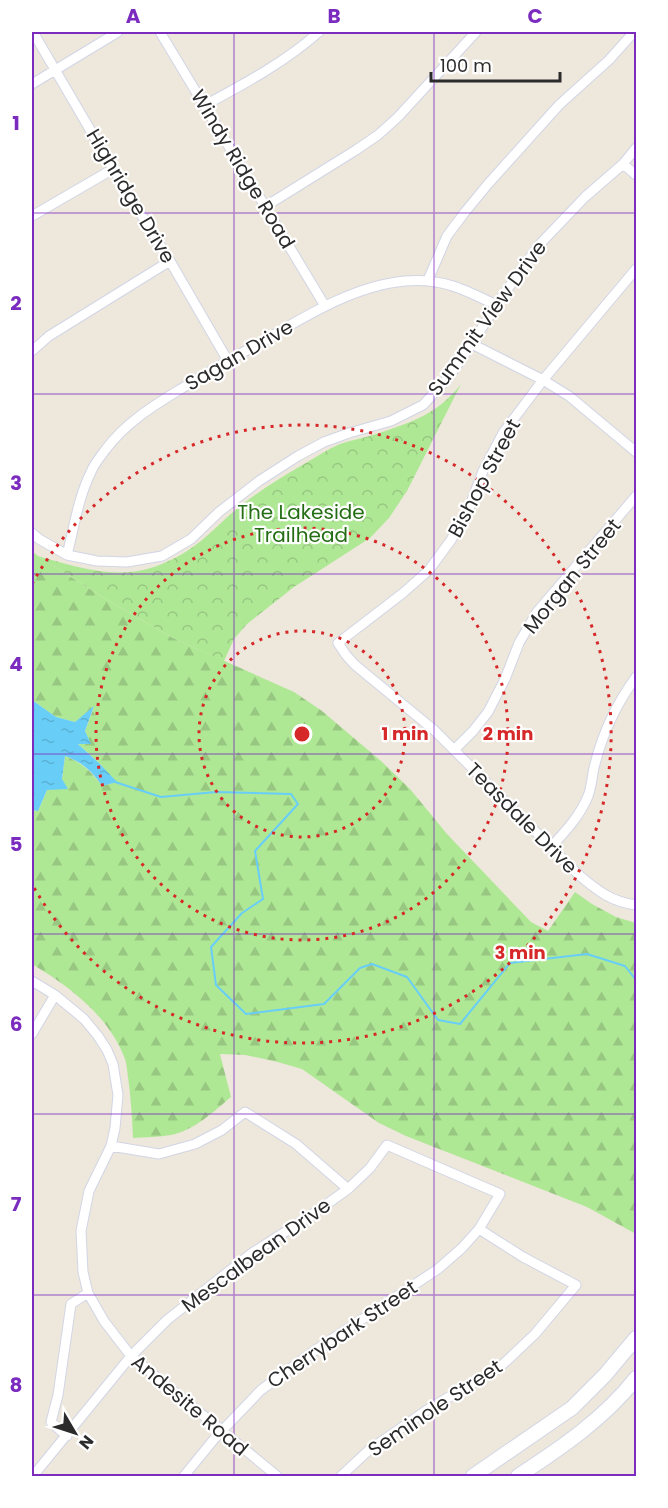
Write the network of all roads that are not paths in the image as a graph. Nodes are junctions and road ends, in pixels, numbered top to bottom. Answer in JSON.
{"nodes":[{"id":1,"x":33,"y":32,"type":"edge"},
{"id":2,"x":118,"y":32,"type":"edge"},
{"id":3,"x":160,"y":32,"type":"edge"},
{"id":4,"x":319,"y":32,"type":"edge"},
{"id":5,"x":476,"y":32,"type":"edge"},
{"id":6,"x":634,"y":32,"type":"edge"},
{"id":7,"x":56,"y":69,"type":"junction"},
{"id":8,"x":32,"y":84,"type":"edge"},
{"id":9,"x":205,"y":105,"type":"junction"},
{"id":10,"x":636,"y":148,"type":"edge"},
{"id":11,"x":623,"y":164,"type":"junction"},
{"id":12,"x":113,"y":169,"type":"junction"},
{"id":13,"x":636,"y":175,"type":"edge"},
{"id":14,"x":266,"y":206,"type":"junction"},
{"id":15,"x":32,"y":216,"type":"edge"},
{"id":16,"x":170,"y":261,"type":"junction"},
{"id":17,"x":636,"y":268,"type":"edge"},
{"id":18,"x":428,"y":280,"type":"junction"},
{"id":19,"x":496,"y":305,"type":"junction"},
{"id":20,"x":325,"y":306,"type":"junction"},
{"id":21,"x":472,"y":344,"type":"junction"},
{"id":22,"x":32,"y":351,"type":"edge"},
{"id":23,"x":228,"y":361,"type":"junction"},
{"id":24,"x":543,"y":380,"type":"junction"},
{"id":25,"x":636,"y":452,"type":"edge"},
{"id":26,"x":636,"y":496,"type":"edge"},
{"id":27,"x":32,"y":533,"type":"edge"},
{"id":28,"x":67,"y":555,"type":"junction"},
{"id":29,"x":338,"y":643,"type":"joint"},
{"id":30,"x":636,"y":677,"type":"edge"},
{"id":31,"x":455,"y":749,"type":"junction"},
{"id":32,"x":550,"y":848,"type":"junction"},
{"id":33,"x":636,"y":905,"type":"edge"},
{"id":34,"x":32,"y":981,"type":"edge"},
{"id":35,"x":55,"y":995,"type":"junction"},
{"id":36,"x":32,"y":1034,"type":"edge"},
{"id":37,"x":111,"y":1146,"type":"junction"},
{"id":38,"x":348,"y":1189,"type":"junction"},
{"id":39,"x":500,"y":1194,"type":"joint"},
{"id":40,"x":478,"y":1229,"type":"junction"},
{"id":41,"x":88,"y":1293,"type":"junction"},
{"id":42,"x":636,"y":1338,"type":"edge"},
{"id":43,"x":131,"y":1356,"type":"junction"},
{"id":44,"x":636,"y":1378,"type":"edge"},
{"id":45,"x":221,"y":1432,"type":"junction"},
{"id":46,"x":66,"y":1436,"type":"junction"},
{"id":47,"x":33,"y":1476,"type":"edge"},
{"id":48,"x":184,"y":1476,"type":"edge"},
{"id":49,"x":277,"y":1476,"type":"edge"},
{"id":50,"x":341,"y":1476,"type":"edge"},
{"id":51,"x":473,"y":1476,"type":"edge"},
{"id":52,"x":518,"y":1476,"type":"edge"}],
"edges":[{"from":1,"to":7,"type":"street","name":"Highridge Drive"},
{"from":2,"to":7,"type":"street"},
{"from":3,"to":9,"type":"street","name":"Windy Ridge Road"},
{"from":4,"to":9,"type":"street"},
{"from":5,"to":14,"type":"street"},
{"from":6,"to":18,"type":"street"},
{"from":7,"to":8,"type":"street"},
{"from":7,"to":12,"type":"street","name":"Highridge Drive"},
{"from":9,"to":14,"type":"street","name":"Windy Ridge Road"},
{"from":10,"to":11,"type":"street","name":"Summit View Drive"},
{"from":11,"to":13,"type":"street"},
{"from":11,"to":19,"type":"street","name":"Summit View Drive"},
{"from":12,"to":15,"type":"street"},
{"from":12,"to":16,"type":"street","name":"Highridge Drive"},
{"from":14,"to":20,"type":"street","name":"Windy Ridge Road"},
{"from":16,"to":22,"type":"street"},
{"from":16,"to":23,"type":"street","name":"Highridge Drive"},
{"from":17,"to":24,"type":"street","name":"Bishop Street"},
{"from":18,"to":19,"type":"street","name":"Sagan Drive"},
{"from":18,"to":20,"type":"street","name":"Sagan Drive"},
{"from":19,"to":21,"type":"street","name":"Summit View Drive"},
{"from":20,"to":23,"type":"street","name":"Sagan Drive"},
{"from":21,"to":24,"type":"street"},
{"from":21,"to":28,"type":"street","name":"Summit View Drive"},
{"from":23,"to":28,"type":"street","name":"Sagan Drive"},
{"from":24,"to":25,"type":"street"},
{"from":24,"to":29,"type":"street","name":"Bishop Street"},
{"from":26,"to":31,"type":"street","name":"Morgan Street"},
{"from":27,"to":28,"type":"street","name":"Summit View Drive"},
{"from":29,"to":31,"type":"street","name":"Teasdale Drive"},
{"from":30,"to":32,"type":"street"},
{"from":31,"to":32,"type":"street","name":"Teasdale Drive"},
{"from":32,"to":33,"type":"street","name":"Teasdale Drive"},
{"from":34,"to":35,"type":"street","name":"Andesite Road"},
{"from":35,"to":36,"type":"street"},
{"from":35,"to":37,"type":"street","name":"Andesite Road"},
{"from":37,"to":38,"type":"street"},
{"from":37,"to":41,"type":"street","name":"Andesite Road"},
{"from":38,"to":39,"type":"street","name":"Mescalbean Drive"},
{"from":38,"to":43,"type":"street","name":"Mescalbean Drive"},
{"from":39,"to":40,"type":"street","name":"Cherrybark Street"},
{"from":40,"to":45,"type":"street","name":"Cherrybark Street"},
{"from":40,"to":50,"type":"street","name":"Seminole Street"},
{"from":41,"to":43,"type":"street","name":"Andesite Road"},
{"from":41,"to":46,"type":"street"},
{"from":42,"to":51,"type":"street"},
{"from":43,"to":45,"type":"street","name":"Andesite Road"},
{"from":43,"to":46,"type":"street","name":"Mescalbean Drive"},
{"from":44,"to":52,"type":"street"},
{"from":45,"to":48,"type":"street","name":"Cherrybark Street"},
{"from":45,"to":49,"type":"street","name":"Andesite Road"},
{"from":46,"to":47,"type":"street","name":"Mescalbean Drive"}]}
